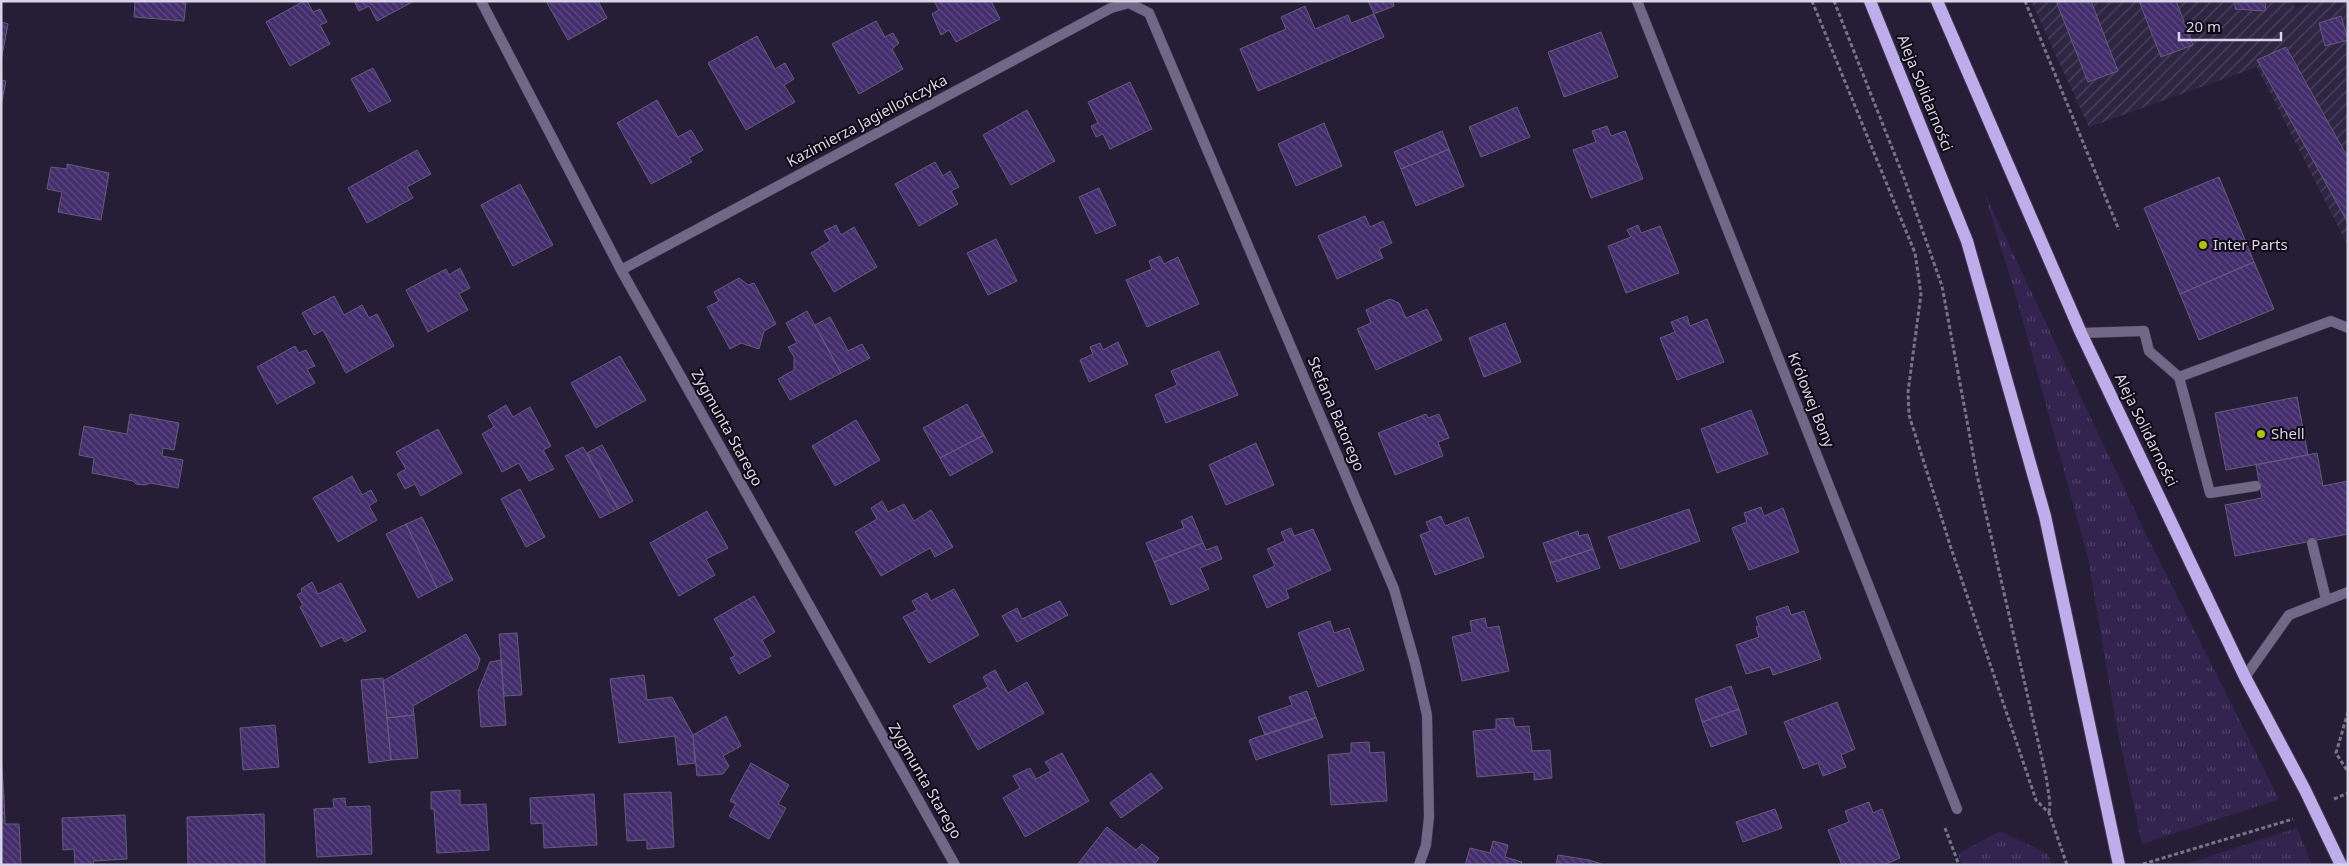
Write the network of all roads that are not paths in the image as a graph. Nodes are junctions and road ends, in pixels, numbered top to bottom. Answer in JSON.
{"nodes":[{"id":1,"x":481,"y":1,"type":"edge"},
{"id":2,"x":1637,"y":1,"type":"edge"},
{"id":3,"x":1870,"y":1,"type":"edge"},
{"id":4,"x":1938,"y":1,"type":"edge"},
{"id":5,"x":1128,"y":3,"type":"joint"},
{"id":6,"x":621,"y":270,"type":"junction"},
{"id":7,"x":2348,"y":328,"type":"edge"},
{"id":8,"x":2081,"y":333,"type":"junction"},
{"id":9,"x":2179,"y":377,"type":"junction"},
{"id":10,"x":2256,"y":486,"type":"dead end"},
{"id":11,"x":2312,"y":543,"type":"dead end"},
{"id":12,"x":2348,"y":592,"type":"edge"},
{"id":13,"x":2326,"y":599,"type":"junction"},
{"id":14,"x":2245,"y":676,"type":"junction"},
{"id":15,"x":1956,"y":809,"type":"dead end"},
{"id":16,"x":955,"y":865,"type":"edge"},
{"id":17,"x":1419,"y":865,"type":"edge"},
{"id":18,"x":2119,"y":865,"type":"edge"},
{"id":19,"x":2341,"y":865,"type":"edge"}],
"edges":[{"from":1,"to":6,"type":"street","name":"Zygmunta Starego"},
{"from":2,"to":15,"type":"street","name":"Królowej Bony"},
{"from":3,"to":18,"type":"main road","name":"Aleja Solidarności"},
{"from":4,"to":8,"type":"main road","name":"Aleja Solidarności"},
{"from":5,"to":6,"type":"street","name":"Kazimierza Jagiellończyka"},
{"from":5,"to":17,"type":"street","name":"Stefana Batorego"},
{"from":6,"to":16,"type":"street","name":"Zygmunta Starego"},
{"from":7,"to":9,"type":"street"},
{"from":8,"to":9,"type":"street"},
{"from":8,"to":14,"type":"main road","name":"Aleja Solidarności"},
{"from":9,"to":10,"type":"street"},
{"from":11,"to":13,"type":"street"},
{"from":12,"to":13,"type":"street"},
{"from":13,"to":14,"type":"street"},
{"from":14,"to":19,"type":"main road","name":"Aleja Solidarności"}]}
